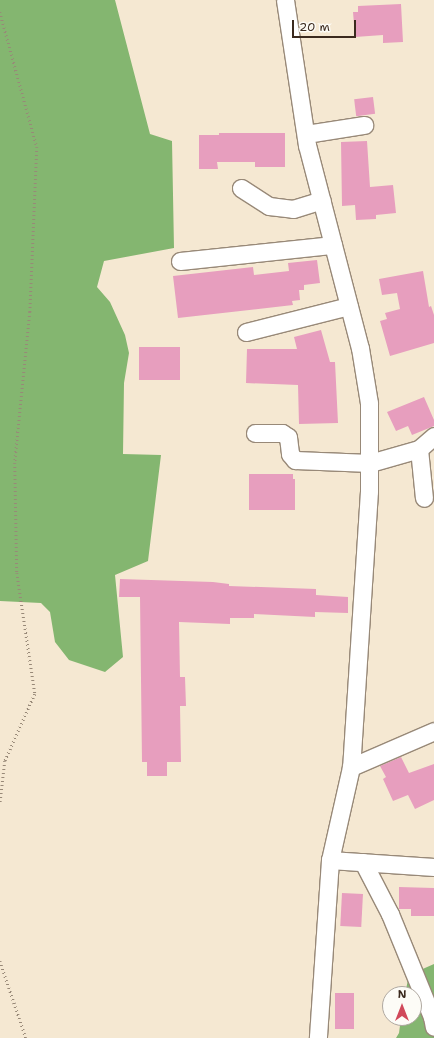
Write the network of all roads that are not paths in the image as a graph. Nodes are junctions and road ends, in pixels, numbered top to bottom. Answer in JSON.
{"nodes":[{"id":1,"x":285,"y":0,"type":"edge"},
{"id":2,"x":364,"y":125,"type":"dead end"},
{"id":3,"x":306,"y":134,"type":"junction"},
{"id":4,"x":241,"y":188,"type":"dead end"},
{"id":5,"x":322,"y":200,"type":"junction"},
{"id":6,"x":333,"y":245,"type":"junction"},
{"id":7,"x":180,"y":261,"type":"dead end"},
{"id":8,"x":349,"y":306,"type":"junction"},
{"id":9,"x":246,"y":332,"type":"dead end"},
{"id":10,"x":255,"y":433,"type":"dead end"},
{"id":11,"x":434,"y":436,"type":"edge"},
{"id":12,"x":419,"y":449,"type":"junction"},
{"id":13,"x":370,"y":463,"type":"junction"},
{"id":14,"x":424,"y":498,"type":"dead end"},
{"id":15,"x":434,"y":731,"type":"edge"},
{"id":16,"x":351,"y":767,"type":"junction"},
{"id":17,"x":330,"y":860,"type":"junction"},
{"id":18,"x":363,"y":862,"type":"junction"},
{"id":19,"x":434,"y":867,"type":"edge"},
{"id":20,"x":434,"y":1026,"type":"edge"},
{"id":21,"x":318,"y":1038,"type":"edge"}],
"edges":[{"from":1,"to":3,"type":"street"},
{"from":2,"to":3,"type":"street"},
{"from":3,"to":5,"type":"street"},
{"from":4,"to":5,"type":"street"},
{"from":5,"to":6,"type":"street"},
{"from":6,"to":7,"type":"street"},
{"from":6,"to":8,"type":"street"},
{"from":8,"to":9,"type":"street"},
{"from":8,"to":13,"type":"street"},
{"from":10,"to":13,"type":"street"},
{"from":11,"to":12,"type":"street"},
{"from":12,"to":13,"type":"street"},
{"from":12,"to":14,"type":"street"},
{"from":13,"to":16,"type":"street"},
{"from":15,"to":16,"type":"street"},
{"from":16,"to":17,"type":"street"},
{"from":17,"to":18,"type":"street"},
{"from":17,"to":21,"type":"street"},
{"from":18,"to":19,"type":"street"},
{"from":18,"to":20,"type":"street"}]}
